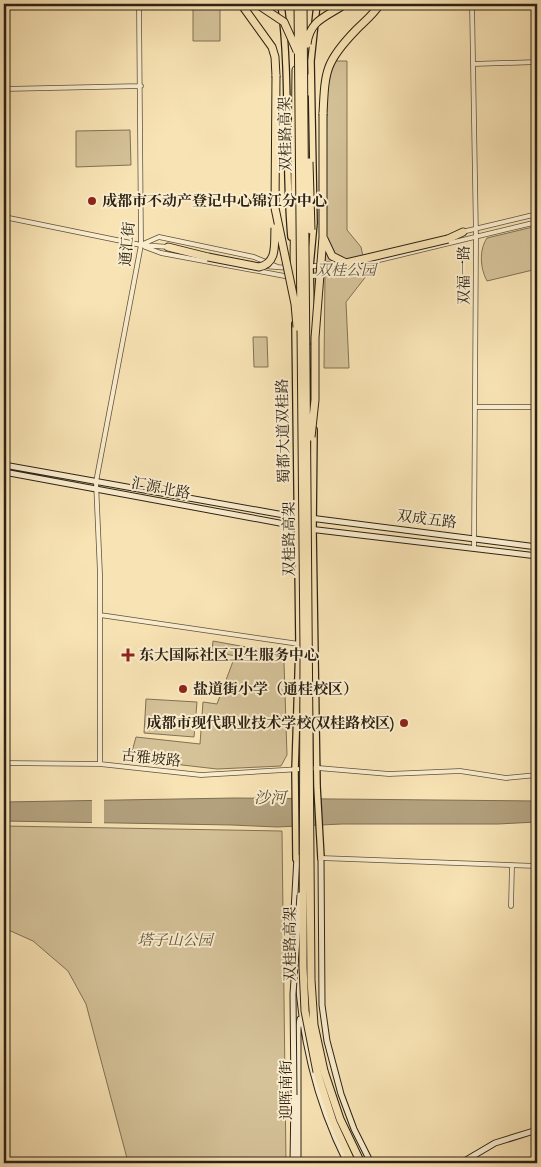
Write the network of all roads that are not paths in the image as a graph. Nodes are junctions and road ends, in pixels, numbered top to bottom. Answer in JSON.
{"nodes":[{"id":1,"x":140,"y":4,"type":"edge"},
{"id":2,"x":241,"y":4,"type":"edge"},
{"id":3,"x":257,"y":4,"type":"edge"},
{"id":4,"x":281,"y":4,"type":"edge"},
{"id":5,"x":298,"y":4,"type":"edge"},
{"id":6,"x":303,"y":4,"type":"edge"},
{"id":7,"x":317,"y":4,"type":"edge"},
{"id":8,"x":345,"y":4,"type":"edge"},
{"id":9,"x":380,"y":4,"type":"edge"},
{"id":10,"x":472,"y":4,"type":"edge"},
{"id":11,"x":308,"y":34,"type":"junction"},
{"id":12,"x":286,"y":43,"type":"junction"},
{"id":13,"x":313,"y":43,"type":"junction"},
{"id":14,"x":302,"y":55,"type":"junction"},
{"id":15,"x":537,"y":62,"type":"edge"},
{"id":16,"x":473,"y":64,"type":"junction"},
{"id":17,"x":141,"y":86,"type":"junction"},
{"id":18,"x":4,"y":89,"type":"edge"},
{"id":19,"x":308,"y":92,"type":"junction"},
{"id":20,"x":275,"y":208,"type":"junction"},
{"id":21,"x":537,"y":214,"type":"edge"},
{"id":22,"x":4,"y":217,"type":"edge"},
{"id":23,"x":537,"y":222,"type":"edge"},
{"id":24,"x":475,"y":229,"type":"junction"},
{"id":25,"x":311,"y":230,"type":"joint"},
{"id":26,"x":463,"y":232,"type":"junction"},
{"id":27,"x":323,"y":237,"type":"junction"},
{"id":28,"x":476,"y":237,"type":"junction"},
{"id":29,"x":141,"y":245,"type":"junction"},
{"id":30,"x":168,"y":247,"type":"junction"},
{"id":31,"x":310,"y":267,"type":"junction"},
{"id":32,"x":294,"y":268,"type":"junction"},
{"id":33,"x":283,"y":269,"type":"junction"},
{"id":34,"x":310,"y":277,"type":"junction"},
{"id":35,"x":295,"y":278,"type":"junction"},
{"id":36,"x":475,"y":407,"type":"junction"},
{"id":37,"x":537,"y":407,"type":"edge"},
{"id":38,"x":4,"y":465,"type":"edge"},
{"id":39,"x":4,"y":472,"type":"edge"},
{"id":40,"x":305,"y":472,"type":"junction"},
{"id":41,"x":96,"y":485,"type":"junction"},
{"id":42,"x":297,"y":517,"type":"junction"},
{"id":43,"x":313,"y":519,"type":"junction"},
{"id":44,"x":297,"y":527,"type":"junction"},
{"id":45,"x":313,"y":529,"type":"junction"},
{"id":46,"x":474,"y":537,"type":"junction"},
{"id":47,"x":474,"y":547,"type":"junction"},
{"id":48,"x":537,"y":547,"type":"edge"},
{"id":49,"x":537,"y":556,"type":"edge"},
{"id":50,"x":100,"y":616,"type":"junction"},
{"id":51,"x":298,"y":644,"type":"junction"},
{"id":52,"x":4,"y":763,"type":"edge"},
{"id":53,"x":100,"y":764,"type":"junction"},
{"id":54,"x":318,"y":768,"type":"junction"},
{"id":55,"x":295,"y":770,"type":"junction"},
{"id":56,"x":537,"y":775,"type":"edge"},
{"id":57,"x":321,"y":858,"type":"junction"},
{"id":58,"x":300,"y":859,"type":"junction"},
{"id":59,"x":512,"y":865,"type":"junction"},
{"id":60,"x":537,"y":866,"type":"edge"},
{"id":61,"x":511,"y":906,"type":"dead end"},
{"id":62,"x":300,"y":1016,"type":"junction"},
{"id":63,"x":321,"y":1072,"type":"junction"},
{"id":64,"x":334,"y":1124,"type":"junction"},
{"id":65,"x":537,"y":1130,"type":"edge"},
{"id":66,"x":341,"y":1150,"type":"junction"},
{"id":67,"x":294,"y":1163,"type":"edge"},
{"id":68,"x":298,"y":1163,"type":"edge"},
{"id":69,"x":347,"y":1163,"type":"edge"},
{"id":70,"x":352,"y":1163,"type":"edge"},
{"id":71,"x":361,"y":1163,"type":"edge"},
{"id":72,"x":371,"y":1163,"type":"edge"},
{"id":73,"x":461,"y":1163,"type":"edge"}],
"edges":[{"from":1,"to":17,"type":"street","name":"通汇街"},
{"from":2,"to":20,"type":"highway","bridge":true},
{"from":3,"to":14,"type":"highway","bridge":true},
{"from":4,"to":12,"type":"main road","name":"蜀都大道双桂路"},
{"from":5,"to":14,"type":"highway","name":"双桂路高架","bridge":true},
{"from":6,"to":14,"type":"highway","name":"双桂路高架","bridge":true},
{"from":7,"to":13,"type":"main road","name":"蜀都大道双桂路"},
{"from":8,"to":11,"type":"highway","bridge":true},
{"from":9,"to":27,"type":"highway","bridge":true},
{"from":10,"to":16,"type":"street","name":"双福一路"},
{"from":11,"to":14,"type":"highway","bridge":true},
{"from":11,"to":19,"type":"highway","bridge":true},
{"from":12,"to":13,"type":"street"},
{"from":12,"to":32,"type":"main road","name":"蜀都大道双桂路"},
{"from":13,"to":31,"type":"main road","name":"蜀都大道双桂路"},
{"from":14,"to":19,"type":"highway","bridge":true},
{"from":14,"to":32,"type":"highway","bridge":true},
{"from":14,"to":40,"type":"highway","name":"双桂路高架","bridge":true},
{"from":15,"to":16,"type":"street"},
{"from":16,"to":24,"type":"street","name":"双福一路"},
{"from":17,"to":18,"type":"street"},
{"from":17,"to":29,"type":"street","name":"通汇街"},
{"from":19,"to":25,"type":"highway","bridge":true},
{"from":20,"to":30,"type":"highway","bridge":true},
{"from":20,"to":40,"type":"highway","bridge":true},
{"from":21,"to":24,"type":"street"},
{"from":22,"to":29,"type":"street"},
{"from":23,"to":28,"type":"street"},
{"from":24,"to":26,"type":"street"},
{"from":24,"to":28,"type":"street","name":"双福一路"},
{"from":25,"to":31,"type":"main road"},
{"from":26,"to":27,"type":"highway","bridge":true},
{"from":26,"to":31,"type":"street"},
{"from":27,"to":40,"type":"highway","bridge":true},
{"from":28,"to":34,"type":"street"},
{"from":28,"to":36,"type":"street","name":"双福一路"},
{"from":29,"to":30,"type":"street"},
{"from":29,"to":33,"type":"street"},
{"from":29,"to":35,"type":"street"},
{"from":29,"to":41,"type":"street","name":"通汇街"},
{"from":30,"to":33,"type":"street"},
{"from":31,"to":32,"type":"street"},
{"from":31,"to":34,"type":"main road","name":"蜀都大道双桂路"},
{"from":32,"to":33,"type":"street"},
{"from":32,"to":35,"type":"main road","name":"蜀都大道双桂路"},
{"from":34,"to":35,"type":"street"},
{"from":34,"to":43,"type":"main road","name":"蜀都大道双桂路"},
{"from":35,"to":42,"type":"main road","name":"蜀都大道双桂路"},
{"from":36,"to":37,"type":"street"},
{"from":36,"to":46,"type":"street","name":"双福一路"},
{"from":38,"to":41,"type":"street","name":"汇源北路"},
{"from":39,"to":41,"type":"street","name":"汇源北路"},
{"from":40,"to":58,"type":"highway","name":"双桂路高架","bridge":true},
{"from":40,"to":63,"type":"highway","name":"双桂路高架","bridge":true},
{"from":41,"to":42,"type":"street","name":"汇源北路"},
{"from":41,"to":44,"type":"street","name":"汇源北路"},
{"from":41,"to":50,"type":"street","name":"通汇街"},
{"from":42,"to":43,"type":"street","name":"汇源北路"},
{"from":42,"to":44,"type":"main road","name":"蜀都大道双桂路"},
{"from":43,"to":45,"type":"main road","name":"蜀都大道双桂路"},
{"from":43,"to":46,"type":"street","name":"双成五路"},
{"from":44,"to":45,"type":"street","name":"汇源北路"},
{"from":44,"to":51,"type":"main road","name":"蜀都大道双桂路"},
{"from":45,"to":47,"type":"street","name":"双成五路"},
{"from":45,"to":54,"type":"main road","name":"蜀都大道双桂路"},
{"from":46,"to":47,"type":"street","name":"双福一路"},
{"from":46,"to":48,"type":"street","name":"双成五路"},
{"from":47,"to":49,"type":"street","name":"双成五路"},
{"from":50,"to":51,"type":"street"},
{"from":50,"to":53,"type":"street","name":"通汇街"},
{"from":51,"to":55,"type":"main road","name":"蜀都大道双桂路"},
{"from":52,"to":53,"type":"street","name":"古雅坡路"},
{"from":53,"to":55,"type":"street","name":"古雅坡路"},
{"from":54,"to":55,"type":"street","name":"古雅坡路"},
{"from":54,"to":56,"type":"street","name":"古雅坡路"},
{"from":54,"to":57,"type":"main road","name":"蜀都大道双桂路"},
{"from":55,"to":57,"type":"street","bridge":true},
{"from":55,"to":58,"type":"main road","name":"蜀都大道双桂路"},
{"from":57,"to":58,"type":"street"},
{"from":57,"to":59,"type":"street"},
{"from":57,"to":72,"type":"street"},
{"from":58,"to":62,"type":"street"},
{"from":58,"to":63,"type":"highway","name":"双桂路高架","bridge":true},
{"from":58,"to":67,"type":"street","bridge":true},
{"from":59,"to":60,"type":"street"},
{"from":59,"to":61,"type":"street"},
{"from":62,"to":66,"type":"street"},
{"from":62,"to":68,"type":"street","name":"迎晖南街"},
{"from":63,"to":64,"type":"highway"},
{"from":63,"to":71,"type":"highway"},
{"from":64,"to":66,"type":"street"},
{"from":64,"to":70,"type":"highway"},
{"from":65,"to":73,"type":"street"},
{"from":66,"to":69,"type":"street"}]}
